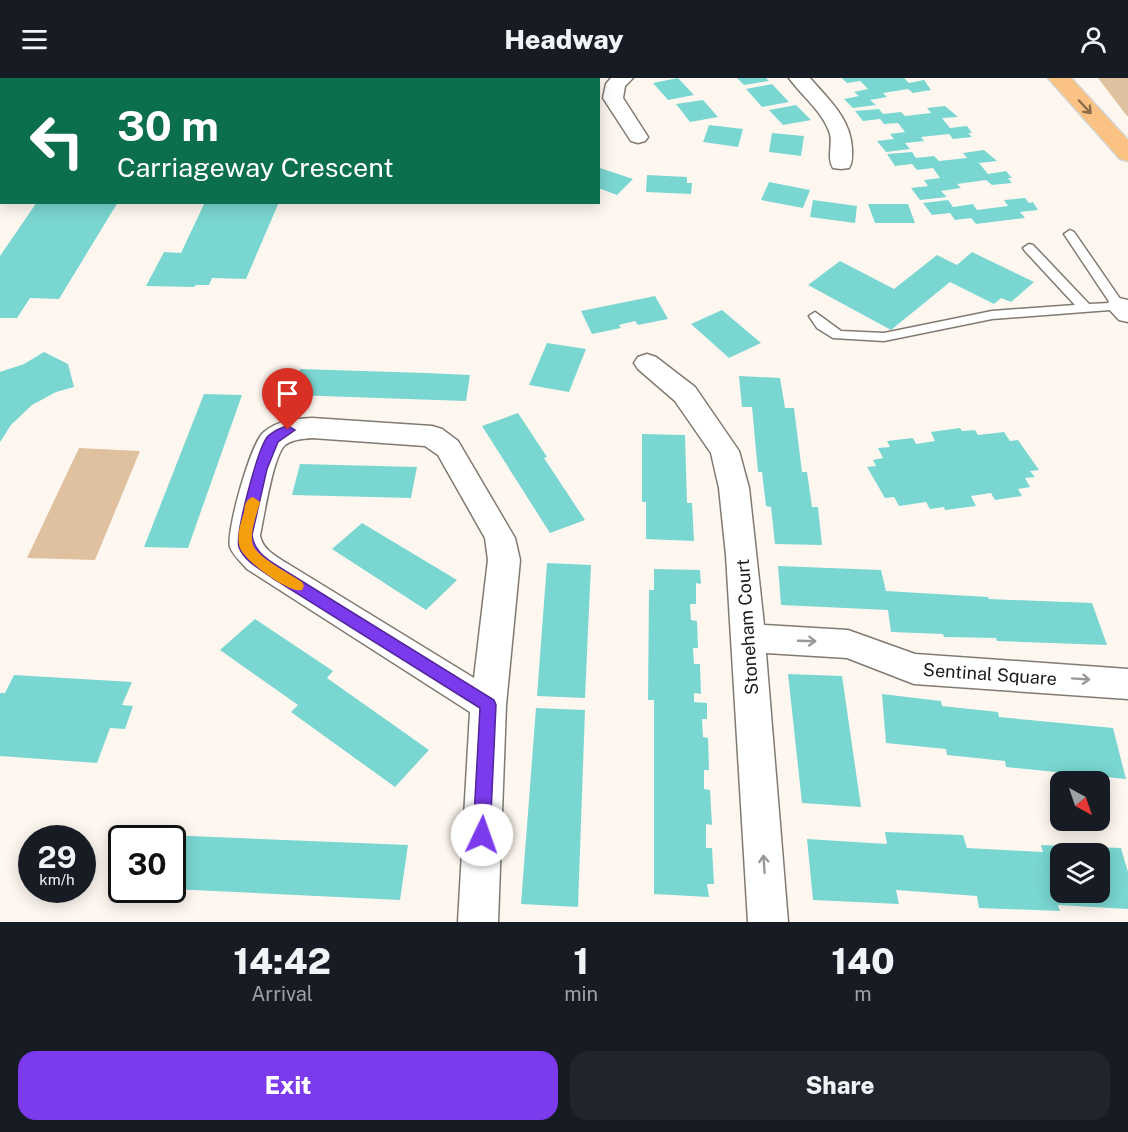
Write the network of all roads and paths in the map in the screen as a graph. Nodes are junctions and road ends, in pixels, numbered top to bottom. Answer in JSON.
{"nodes":[{"id":1,"x":623,"y":78,"type":"edge"},
{"id":2,"x":798,"y":78,"type":"edge"},
{"id":3,"x":1059,"y":78,"type":"edge"},
{"id":4,"x":1083,"y":78,"type":"edge"},
{"id":5,"x":1128,"y":126,"type":"edge"},
{"id":6,"x":638,"y":137,"type":"dead end"},
{"id":7,"x":1128,"y":154,"type":"edge"},
{"id":8,"x":841,"y":163,"type":"dead end"},
{"id":9,"x":1070,"y":234,"type":"dead end"},
{"id":10,"x":1029,"y":248,"type":"dead end"},
{"id":11,"x":1086,"y":309,"type":"junction"},
{"id":12,"x":1124,"y":310,"type":"edge"},
{"id":13,"x":815,"y":316,"type":"dead end"},
{"id":14,"x":647,"y":363,"type":"dead end"},
{"id":15,"x":748,"y":638,"type":"junction"},
{"id":16,"x":1128,"y":684,"type":"edge"},
{"id":17,"x":488,"y":705,"type":"junction"},
{"id":18,"x":478,"y":922,"type":"edge"},
{"id":19,"x":768,"y":922,"type":"edge"}],
"edges":[{"from":1,"to":6,"type":"street"},
{"from":2,"to":8,"type":"street"},
{"from":3,"to":7,"type":"highway","one_way":true},
{"from":4,"to":5,"type":"highway"},
{"from":9,"to":12,"type":"lane"},
{"from":10,"to":11,"type":"lane"},
{"from":11,"to":12,"type":"lane"},
{"from":11,"to":13,"type":"lane"},
{"from":14,"to":15,"type":"street","name":"Stoneham Court"},
{"from":15,"to":16,"type":"street","name":"Sentinal Square","one_way":true},
{"from":19,"to":15,"type":"street","name":"Stoneham Court","one_way":true},
{"from":17,"to":17,"type":"street"},
{"from":17,"to":18,"type":"street"}]}
